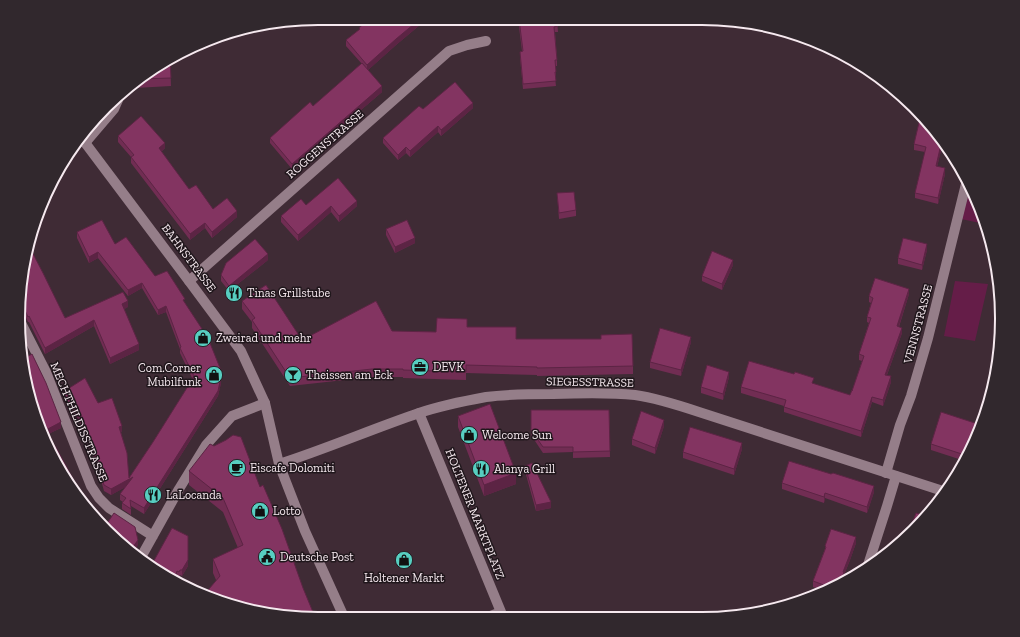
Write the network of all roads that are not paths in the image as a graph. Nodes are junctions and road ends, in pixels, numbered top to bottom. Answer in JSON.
{"nodes":[{"id":1,"x":486,"y":41,"type":"dead end"},
{"id":2,"x":115,"y":108,"type":"edge"},
{"id":3,"x":98,"y":125,"type":"edge"},
{"id":4,"x":84,"y":142,"type":"edge"},
{"id":5,"x":965,"y":189,"type":"edge"},
{"id":6,"x":189,"y":280,"type":"junction"},
{"id":7,"x":26,"y":332,"type":"edge"},
{"id":8,"x":265,"y":403,"type":"junction"},
{"id":9,"x":419,"y":413,"type":"junction"},
{"id":10,"x":279,"y":464,"type":"junction"},
{"id":11,"x":886,"y":473,"type":"junction"},
{"id":12,"x":896,"y":476,"type":"junction"},
{"id":13,"x":940,"y":490,"type":"edge"},
{"id":14,"x":153,"y":536,"type":"junction"},
{"id":15,"x":143,"y":553,"type":"edge"},
{"id":16,"x":870,"y":559,"type":"edge"},
{"id":17,"x":342,"y":612,"type":"edge"},
{"id":18,"x":501,"y":612,"type":"edge"}],
"edges":[{"from":1,"to":6,"type":"street","name":"ROGGENSTRASSE"},
{"from":2,"to":3,"type":"street"},
{"from":4,"to":6,"type":"street","name":"BAHNSTRASSE"},
{"from":5,"to":11,"type":"street","name":"VENNSTRASSE"},
{"from":6,"to":8,"type":"street","name":"BAHNSTRASSE"},
{"from":7,"to":14,"type":"street","name":"MECHTHILDISSTRASSE"},
{"from":8,"to":10,"type":"street","name":"BAHNSTRASSE"},
{"from":8,"to":14,"type":"street"},
{"from":9,"to":10,"type":"street","name":"SIEGESSTRASSE"},
{"from":9,"to":11,"type":"street","name":"SIEGESSTRASSE"},
{"from":9,"to":18,"type":"street","name":"HOLTENER MARKTPLATZ"},
{"from":10,"to":17,"type":"street","name":"BAHNSTRASSE"},
{"from":11,"to":12,"type":"street","name":"SIEGESSTRASSE"},
{"from":12,"to":13,"type":"street","name":"SIEGESSTRASSE"},
{"from":12,"to":16,"type":"street"},
{"from":14,"to":15,"type":"street"}]}
